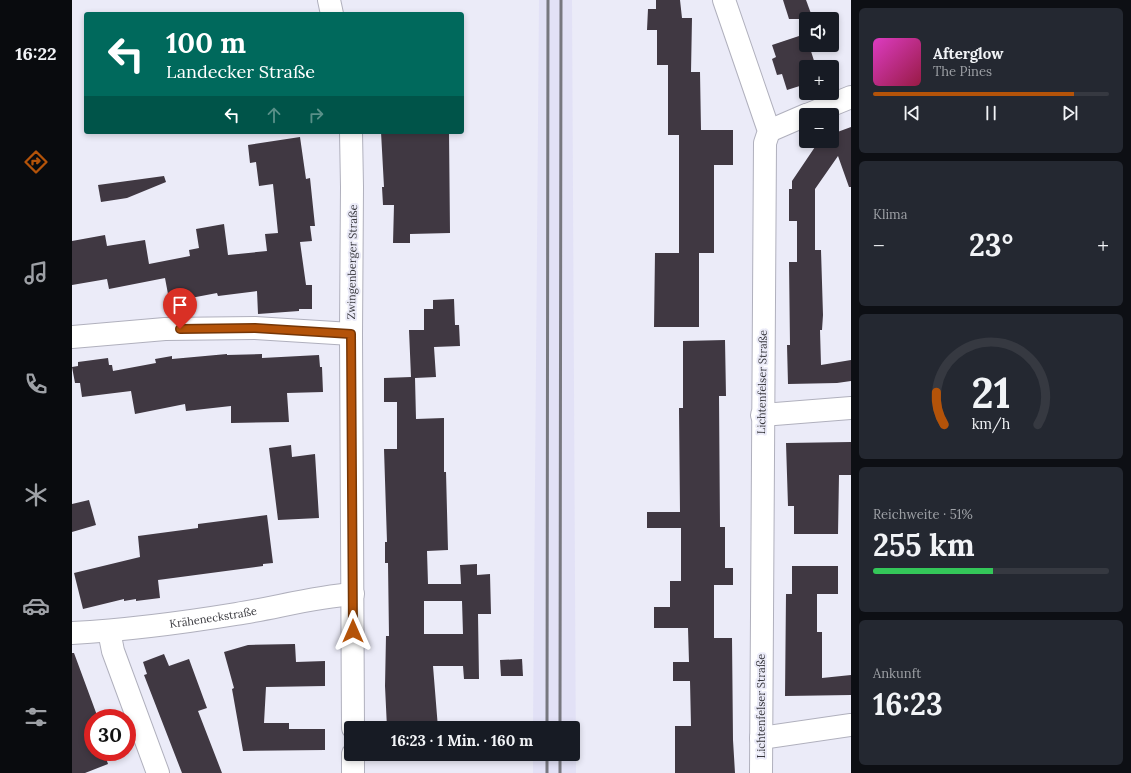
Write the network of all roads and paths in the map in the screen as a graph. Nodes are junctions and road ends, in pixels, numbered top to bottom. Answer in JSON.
{"nodes":[{"id":1,"x":329,"y":0,"type":"edge"},
{"id":2,"x":724,"y":0,"type":"edge"},
{"id":3,"x":332,"y":12,"type":"edge"},
{"id":4,"x":851,"y":97,"type":"edge"},
{"id":5,"x":824,"y":108,"type":"edge"},
{"id":6,"x":799,"y":118,"type":"edge"},
{"id":7,"x":769,"y":131,"type":"junction"},
{"id":8,"x":351,"y":134,"type":"edge"},
{"id":9,"x":351,"y":334,"type":"junction"},
{"id":10,"x":72,"y":337,"type":"edge"},
{"id":11,"x":851,"y":408,"type":"edge"},
{"id":12,"x":762,"y":415,"type":"junction"},
{"id":13,"x":353,"y":594,"type":"junction"},
{"id":14,"x":108,"y":631,"type":"junction"},
{"id":15,"x":72,"y":633,"type":"edge"},
{"id":16,"x":353,"y":721,"type":"edge"},
{"id":17,"x":851,"y":725,"type":"edge"},
{"id":18,"x":761,"y":738,"type":"junction"},
{"id":19,"x":353,"y":761,"type":"edge"},
{"id":20,"x":158,"y":773,"type":"edge"},
{"id":21,"x":354,"y":773,"type":"edge"},
{"id":22,"x":761,"y":773,"type":"edge"}],
"edges":[{"from":1,"to":3,"type":"street"},
{"from":2,"to":7,"type":"street"},
{"from":4,"to":5,"type":"street"},
{"from":6,"to":7,"type":"street"},
{"from":7,"to":12,"type":"street","name":"Lichtenfelser Straße"},
{"from":8,"to":9,"type":"street","name":"Zwingenberger Straße"},
{"from":9,"to":10,"type":"street"},
{"from":9,"to":13,"type":"street","name":"Zwingenberger Straße"},
{"from":11,"to":12,"type":"street"},
{"from":12,"to":18,"type":"street","name":"Lichtenfelser Straße"},
{"from":13,"to":14,"type":"street","name":"Kräheneckstraße"},
{"from":13,"to":16,"type":"street","name":"Zwingenberger Straße"},
{"from":14,"to":15,"type":"street","name":"Kräheneckstraße"},
{"from":14,"to":20,"type":"street"},
{"from":17,"to":18,"type":"street"},
{"from":18,"to":22,"type":"street","name":"Lichtenfelser Straße"},
{"from":19,"to":21,"type":"street"}]}
